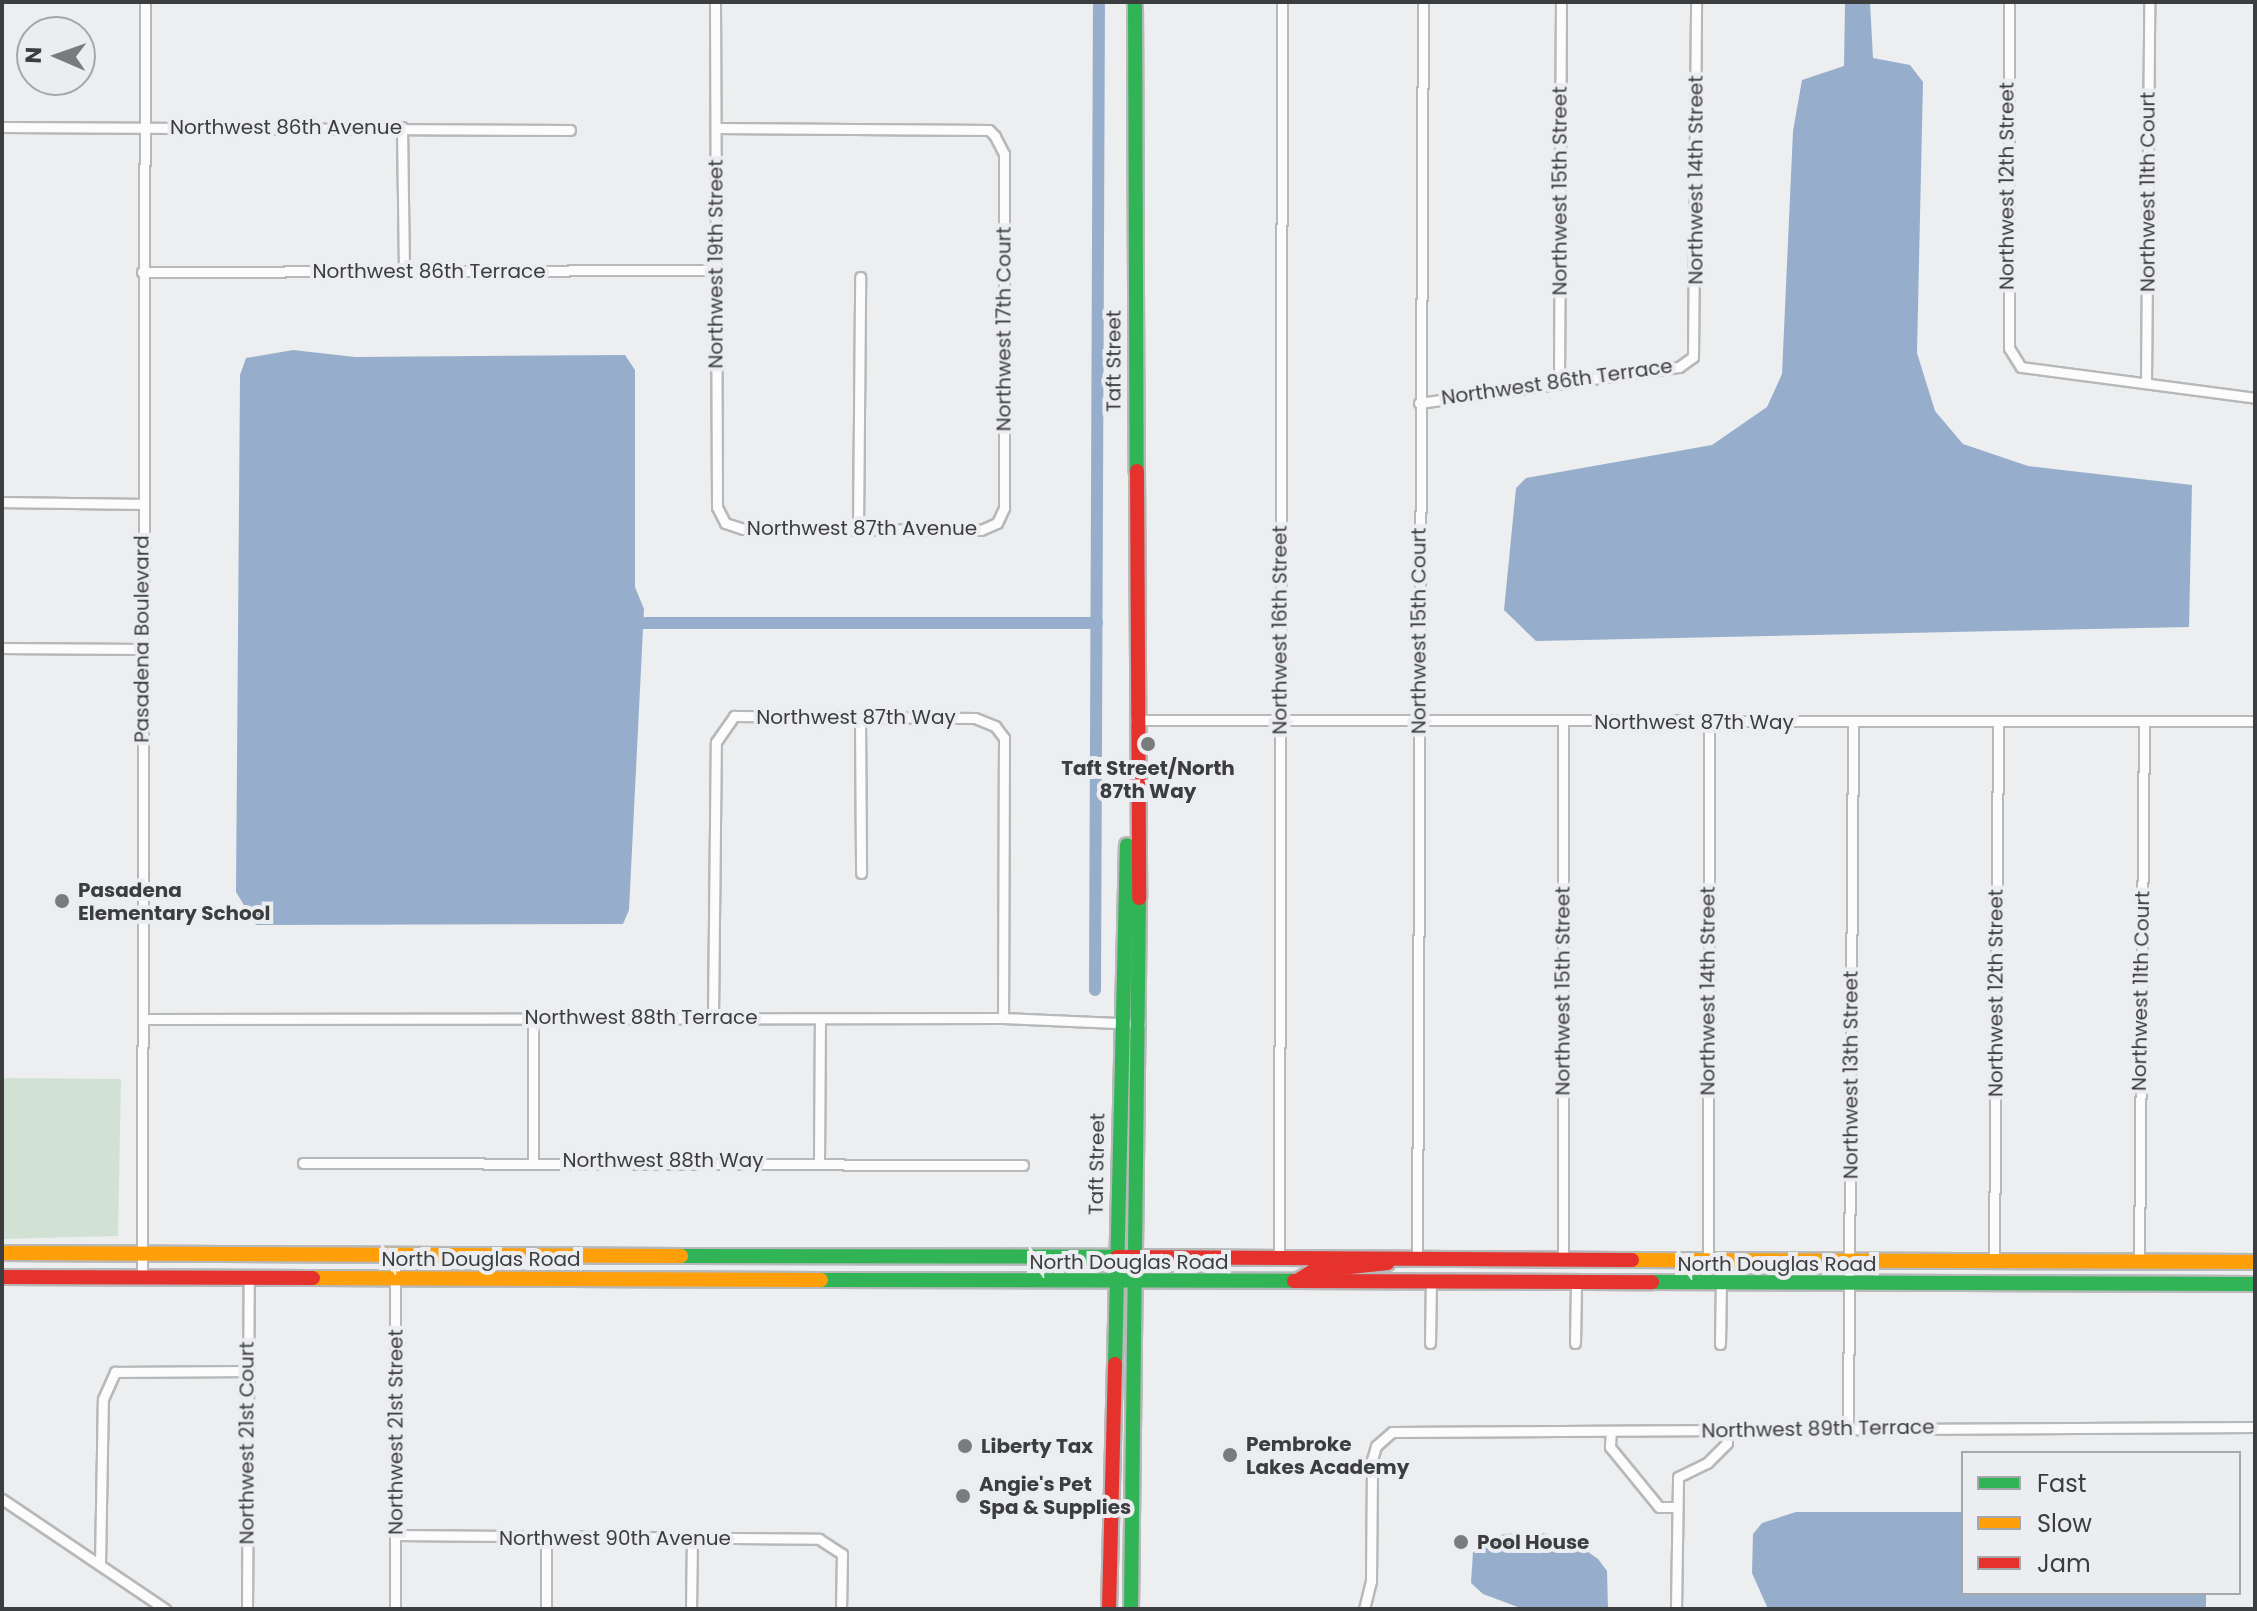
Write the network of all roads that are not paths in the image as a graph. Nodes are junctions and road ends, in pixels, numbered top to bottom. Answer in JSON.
{"nodes":[{"id":1,"x":145,"y":2,"type":"edge"},
{"id":2,"x":715,"y":2,"type":"edge"},
{"id":3,"x":1135,"y":2,"type":"edge"},
{"id":4,"x":1282,"y":2,"type":"edge"},
{"id":5,"x":1423,"y":2,"type":"edge"},
{"id":6,"x":1561,"y":2,"type":"edge"},
{"id":7,"x":1696,"y":2,"type":"edge"},
{"id":8,"x":2009,"y":2,"type":"edge"},
{"id":9,"x":2149,"y":2,"type":"edge"},
{"id":10,"x":142,"y":126,"type":"junction"},
{"id":11,"x":2,"y":127,"type":"edge"},
{"id":12,"x":402,"y":127,"type":"junction"},
{"id":13,"x":717,"y":128,"type":"junction"},
{"id":14,"x":570,"y":130,"type":"dead end"},
{"id":15,"x":715,"y":270,"type":"junction"},
{"id":16,"x":142,"y":272,"type":"junction"},
{"id":17,"x":404,"y":272,"type":"junction"},
{"id":18,"x":860,"y":277,"type":"dead end"},
{"id":19,"x":1693,"y":357,"type":"joint"},
{"id":20,"x":1559,"y":381,"type":"junction"},
{"id":21,"x":2146,"y":382,"type":"junction"},
{"id":22,"x":2255,"y":398,"type":"edge"},
{"id":23,"x":1419,"y":403,"type":"junction"},
{"id":24,"x":2,"y":502,"type":"edge"},
{"id":25,"x":141,"y":504,"type":"junction"},
{"id":26,"x":725,"y":523,"type":"joint"},
{"id":27,"x":997,"y":523,"type":"joint"},
{"id":28,"x":858,"y":530,"type":"junction"},
{"id":29,"x":2,"y":648,"type":"edge"},
{"id":30,"x":141,"y":649,"type":"junction"},
{"id":31,"x":860,"y":719,"type":"junction"},
{"id":32,"x":1419,"y":719,"type":"junction"},
{"id":33,"x":1133,"y":720,"type":"junction"},
{"id":34,"x":1709,"y":721,"type":"junction"},
{"id":35,"x":2144,"y":721,"type":"junction"},
{"id":36,"x":2255,"y":721,"type":"edge"},
{"id":37,"x":1280,"y":722,"type":"junction"},
{"id":38,"x":1563,"y":722,"type":"junction"},
{"id":39,"x":1853,"y":723,"type":"junction"},
{"id":40,"x":1998,"y":725,"type":"junction"},
{"id":41,"x":861,"y":873,"type":"dead end"},
{"id":42,"x":533,"y":1016,"type":"junction"},
{"id":43,"x":713,"y":1016,"type":"junction"},
{"id":44,"x":1003,"y":1018,"type":"junction"},
{"id":45,"x":143,"y":1019,"type":"junction"},
{"id":46,"x":820,"y":1020,"type":"junction"},
{"id":47,"x":1119,"y":1023,"type":"junction"},
{"id":48,"x":1140,"y":1024,"type":"junction"},
{"id":49,"x":533,"y":1160,"type":"junction"},
{"id":50,"x":819,"y":1161,"type":"junction"},
{"id":51,"x":303,"y":1163,"type":"dead end"},
{"id":52,"x":1023,"y":1165,"type":"dead end"},
{"id":53,"x":142,"y":1252,"type":"junction"},
{"id":54,"x":2,"y":1253,"type":"edge"},
{"id":55,"x":395,"y":1255,"type":"junction"},
{"id":56,"x":1115,"y":1258,"type":"junction"},
{"id":57,"x":1136,"y":1258,"type":"junction"},
{"id":58,"x":1279,"y":1258,"type":"junction"},
{"id":59,"x":1399,"y":1259,"type":"junction"},
{"id":60,"x":1417,"y":1259,"type":"junction"},
{"id":61,"x":1563,"y":1259,"type":"junction"},
{"id":62,"x":1708,"y":1261,"type":"junction"},
{"id":63,"x":1994,"y":1261,"type":"junction"},
{"id":64,"x":1851,"y":1262,"type":"junction"},
{"id":65,"x":2139,"y":1262,"type":"junction"},
{"id":66,"x":2255,"y":1262,"type":"edge"},
{"id":67,"x":142,"y":1276,"type":"junction"},
{"id":68,"x":2,"y":1277,"type":"edge"},
{"id":69,"x":249,"y":1278,"type":"junction"},
{"id":70,"x":395,"y":1278,"type":"junction"},
{"id":71,"x":1115,"y":1282,"type":"junction"},
{"id":72,"x":1136,"y":1282,"type":"junction"},
{"id":73,"x":1296,"y":1282,"type":"junction"},
{"id":74,"x":1431,"y":1282,"type":"junction"},
{"id":75,"x":1576,"y":1283,"type":"junction"},
{"id":76,"x":1721,"y":1283,"type":"junction"},
{"id":77,"x":1850,"y":1284,"type":"junction"},
{"id":78,"x":2255,"y":1284,"type":"edge"},
{"id":79,"x":1430,"y":1343,"type":"dead end"},
{"id":80,"x":1575,"y":1343,"type":"dead end"},
{"id":81,"x":1720,"y":1344,"type":"dead end"},
{"id":82,"x":247,"y":1371,"type":"junction"},
{"id":83,"x":1848,"y":1426,"type":"junction"},
{"id":84,"x":2255,"y":1427,"type":"edge"},
{"id":85,"x":1611,"y":1431,"type":"junction"},
{"id":86,"x":1727,"y":1431,"type":"junction"},
{"id":87,"x":2,"y":1499,"type":"edge"},
{"id":88,"x":1675,"y":1507,"type":"junction"},
{"id":89,"x":396,"y":1535,"type":"junction"},
{"id":90,"x":692,"y":1537,"type":"junction"},
{"id":91,"x":546,"y":1538,"type":"junction"},
{"id":92,"x":100,"y":1565,"type":"junction"},
{"id":93,"x":165,"y":1609,"type":"edge"},
{"id":94,"x":247,"y":1609,"type":"edge"},
{"id":95,"x":395,"y":1609,"type":"edge"},
{"id":96,"x":546,"y":1609,"type":"edge"},
{"id":97,"x":691,"y":1609,"type":"edge"},
{"id":98,"x":841,"y":1609,"type":"edge"},
{"id":99,"x":1109,"y":1609,"type":"edge"},
{"id":100,"x":1131,"y":1609,"type":"edge"},
{"id":101,"x":1364,"y":1609,"type":"edge"},
{"id":102,"x":1676,"y":1609,"type":"edge"}],
"edges":[{"from":1,"to":10,"type":"street","name":"Pasadena Boulevard"},
{"from":2,"to":13,"type":"street","name":"Northwest 19th Street"},
{"from":3,"to":33,"type":"main road","name":"Taft Street"},
{"from":4,"to":37,"type":"street","name":"Northwest 16th Street"},
{"from":5,"to":23,"type":"street","name":"Northwest 15th Court"},
{"from":6,"to":20,"type":"street","name":"Northwest 15th Street"},
{"from":7,"to":19,"type":"street","name":"Northwest 14th Street"},
{"from":8,"to":21,"type":"street","name":"Northwest 12th Street"},
{"from":9,"to":21,"type":"street","name":"Northwest 11th Court"},
{"from":10,"to":11,"type":"street","name":"Northwest 86th Avenue"},
{"from":10,"to":12,"type":"street","name":"Northwest 86th Avenue"},
{"from":10,"to":16,"type":"street","name":"Pasadena Boulevard"},
{"from":12,"to":14,"type":"street","name":"Northwest 86th Avenue"},
{"from":12,"to":17,"type":"street"},
{"from":13,"to":15,"type":"street","name":"Northwest 19th Street"},
{"from":13,"to":27,"type":"street","name":"Northwest 17th Court"},
{"from":15,"to":17,"type":"street","name":"Northwest 86th Terrace"},
{"from":15,"to":26,"type":"street","name":"Northwest 19th Street"},
{"from":16,"to":17,"type":"street","name":"Northwest 86th Terrace"},
{"from":16,"to":25,"type":"street","name":"Pasadena Boulevard"},
{"from":18,"to":28,"type":"street"},
{"from":19,"to":20,"type":"street","name":"Northwest 86th Terrace"},
{"from":20,"to":23,"type":"street","name":"Northwest 86th Terrace"},
{"from":21,"to":22,"type":"street"},
{"from":23,"to":32,"type":"street","name":"Northwest 15th Court"},
{"from":24,"to":25,"type":"street"},
{"from":25,"to":30,"type":"street","name":"Pasadena Boulevard"},
{"from":26,"to":28,"type":"street","name":"Northwest 87th Avenue"},
{"from":27,"to":28,"type":"street","name":"Northwest 87th Avenue"},
{"from":29,"to":30,"type":"street"},
{"from":30,"to":45,"type":"street","name":"Pasadena Boulevard"},
{"from":31,"to":41,"type":"street"},
{"from":31,"to":43,"type":"street","name":"Northwest 87th Way"},
{"from":31,"to":44,"type":"street","name":"Northwest 87th Way"},
{"from":32,"to":37,"type":"street","name":"Northwest 87th Way"},
{"from":32,"to":38,"type":"street","name":"Northwest 87th Way"},
{"from":32,"to":60,"type":"street","name":"Northwest 15th Court"},
{"from":33,"to":37,"type":"street","name":"Northwest 87th Way"},
{"from":33,"to":47,"type":"main road","name":"Taft Street"},
{"from":33,"to":48,"type":"main road","name":"Taft Street"},
{"from":34,"to":38,"type":"street","name":"Northwest 87th Way"},
{"from":34,"to":39,"type":"street","name":"Northwest 87th Way"},
{"from":34,"to":62,"type":"street","name":"Northwest 14th Street"},
{"from":35,"to":36,"type":"street","name":"Northwest 87th Way"},
{"from":35,"to":40,"type":"street","name":"Northwest 87th Way"},
{"from":35,"to":65,"type":"street","name":"Northwest 11th Court"},
{"from":37,"to":58,"type":"street","name":"Northwest 16th Street"},
{"from":38,"to":61,"type":"street","name":"Northwest 15th Street"},
{"from":39,"to":40,"type":"street","name":"Northwest 87th Way"},
{"from":39,"to":64,"type":"street","name":"Northwest 13th Street"},
{"from":40,"to":63,"type":"street","name":"Northwest 12th Street"},
{"from":42,"to":43,"type":"street","name":"Northwest 88th Terrace"},
{"from":42,"to":45,"type":"street","name":"Northwest 88th Terrace"},
{"from":42,"to":49,"type":"street"},
{"from":43,"to":46,"type":"street","name":"Northwest 88th Terrace"},
{"from":44,"to":46,"type":"street","name":"Northwest 88th Terrace"},
{"from":44,"to":47,"type":"street","name":"Northwest 88th Terrace"},
{"from":45,"to":53,"type":"street","name":"Pasadena Boulevard"},
{"from":46,"to":50,"type":"street"},
{"from":47,"to":48,"type":"street","name":"Northwest 88th Terrace"},
{"from":47,"to":56,"type":"main road","name":"Taft Street"},
{"from":48,"to":57,"type":"main road","name":"Taft Street"},
{"from":49,"to":50,"type":"street","name":"Northwest 88th Way"},
{"from":49,"to":51,"type":"street","name":"Northwest 88th Way"},
{"from":50,"to":52,"type":"street","name":"Northwest 88th Way"},
{"from":53,"to":54,"type":"main road","name":"North Douglas Road"},
{"from":53,"to":55,"type":"main road","name":"North Douglas Road"},
{"from":53,"to":67,"type":"street","name":"Pasadena Boulevard"},
{"from":55,"to":56,"type":"main road","name":"North Douglas Road"},
{"from":55,"to":70,"type":"street","name":"Northwest 21st Street"},
{"from":56,"to":57,"type":"main road","name":"North Douglas Road"},
{"from":56,"to":71,"type":"main road","name":"Taft Street"},
{"from":57,"to":58,"type":"main road","name":"North Douglas Road"},
{"from":57,"to":72,"type":"main road","name":"Taft Street"},
{"from":58,"to":59,"type":"main road","name":"North Douglas Road"},
{"from":59,"to":60,"type":"main road","name":"North Douglas Road"},
{"from":59,"to":73,"type":"main road"},
{"from":60,"to":61,"type":"main road","name":"North Douglas Road"},
{"from":61,"to":62,"type":"main road","name":"North Douglas Road"},
{"from":62,"to":64,"type":"main road","name":"North Douglas Road"},
{"from":63,"to":64,"type":"main road","name":"North Douglas Road"},
{"from":63,"to":65,"type":"main road","name":"North Douglas Road"},
{"from":64,"to":77,"type":"street","name":"Northwest 13th Street"},
{"from":65,"to":66,"type":"main road","name":"North Douglas Road"},
{"from":67,"to":68,"type":"main road","name":"North Douglas Road"},
{"from":67,"to":69,"type":"main road","name":"North Douglas Road"},
{"from":69,"to":70,"type":"main road","name":"North Douglas Road"},
{"from":69,"to":82,"type":"street","name":"Northwest 21st Court"},
{"from":70,"to":71,"type":"main road","name":"North Douglas Road"},
{"from":70,"to":89,"type":"street","name":"Northwest 21st Street"},
{"from":71,"to":72,"type":"main road","name":"North Douglas Road"},
{"from":71,"to":99,"type":"main road","name":"Taft Street"},
{"from":72,"to":73,"type":"main road","name":"North Douglas Road"},
{"from":72,"to":100,"type":"main road","name":"Taft Street"},
{"from":73,"to":74,"type":"main road","name":"North Douglas Road"},
{"from":74,"to":75,"type":"main road","name":"North Douglas Road"},
{"from":74,"to":79,"type":"street"},
{"from":75,"to":76,"type":"main road","name":"North Douglas Road"},
{"from":75,"to":80,"type":"street"},
{"from":76,"to":77,"type":"main road","name":"North Douglas Road"},
{"from":76,"to":81,"type":"street"},
{"from":77,"to":78,"type":"main road","name":"North Douglas Road"},
{"from":77,"to":83,"type":"street","name":"Northwest 13th Street"},
{"from":82,"to":92,"type":"street"},
{"from":82,"to":94,"type":"street","name":"Northwest 21st Court"},
{"from":83,"to":84,"type":"street","name":"Northwest 89th Terrace"},
{"from":83,"to":86,"type":"street","name":"Northwest 89th Terrace"},
{"from":85,"to":86,"type":"street","name":"Northwest 89th Terrace"},
{"from":85,"to":88,"type":"street"},
{"from":85,"to":101,"type":"street","name":"Northwest 89th Terrace"},
{"from":86,"to":88,"type":"street"},
{"from":87,"to":92,"type":"street"},
{"from":88,"to":102,"type":"street"},
{"from":89,"to":91,"type":"street","name":"Northwest 90th Avenue"},
{"from":89,"to":95,"type":"street","name":"Northwest 21st Street"},
{"from":90,"to":91,"type":"street","name":"Northwest 90th Avenue"},
{"from":90,"to":97,"type":"street"},
{"from":90,"to":98,"type":"street","name":"Northwest 90th Avenue"},
{"from":91,"to":96,"type":"street"},
{"from":92,"to":93,"type":"street"}]}
